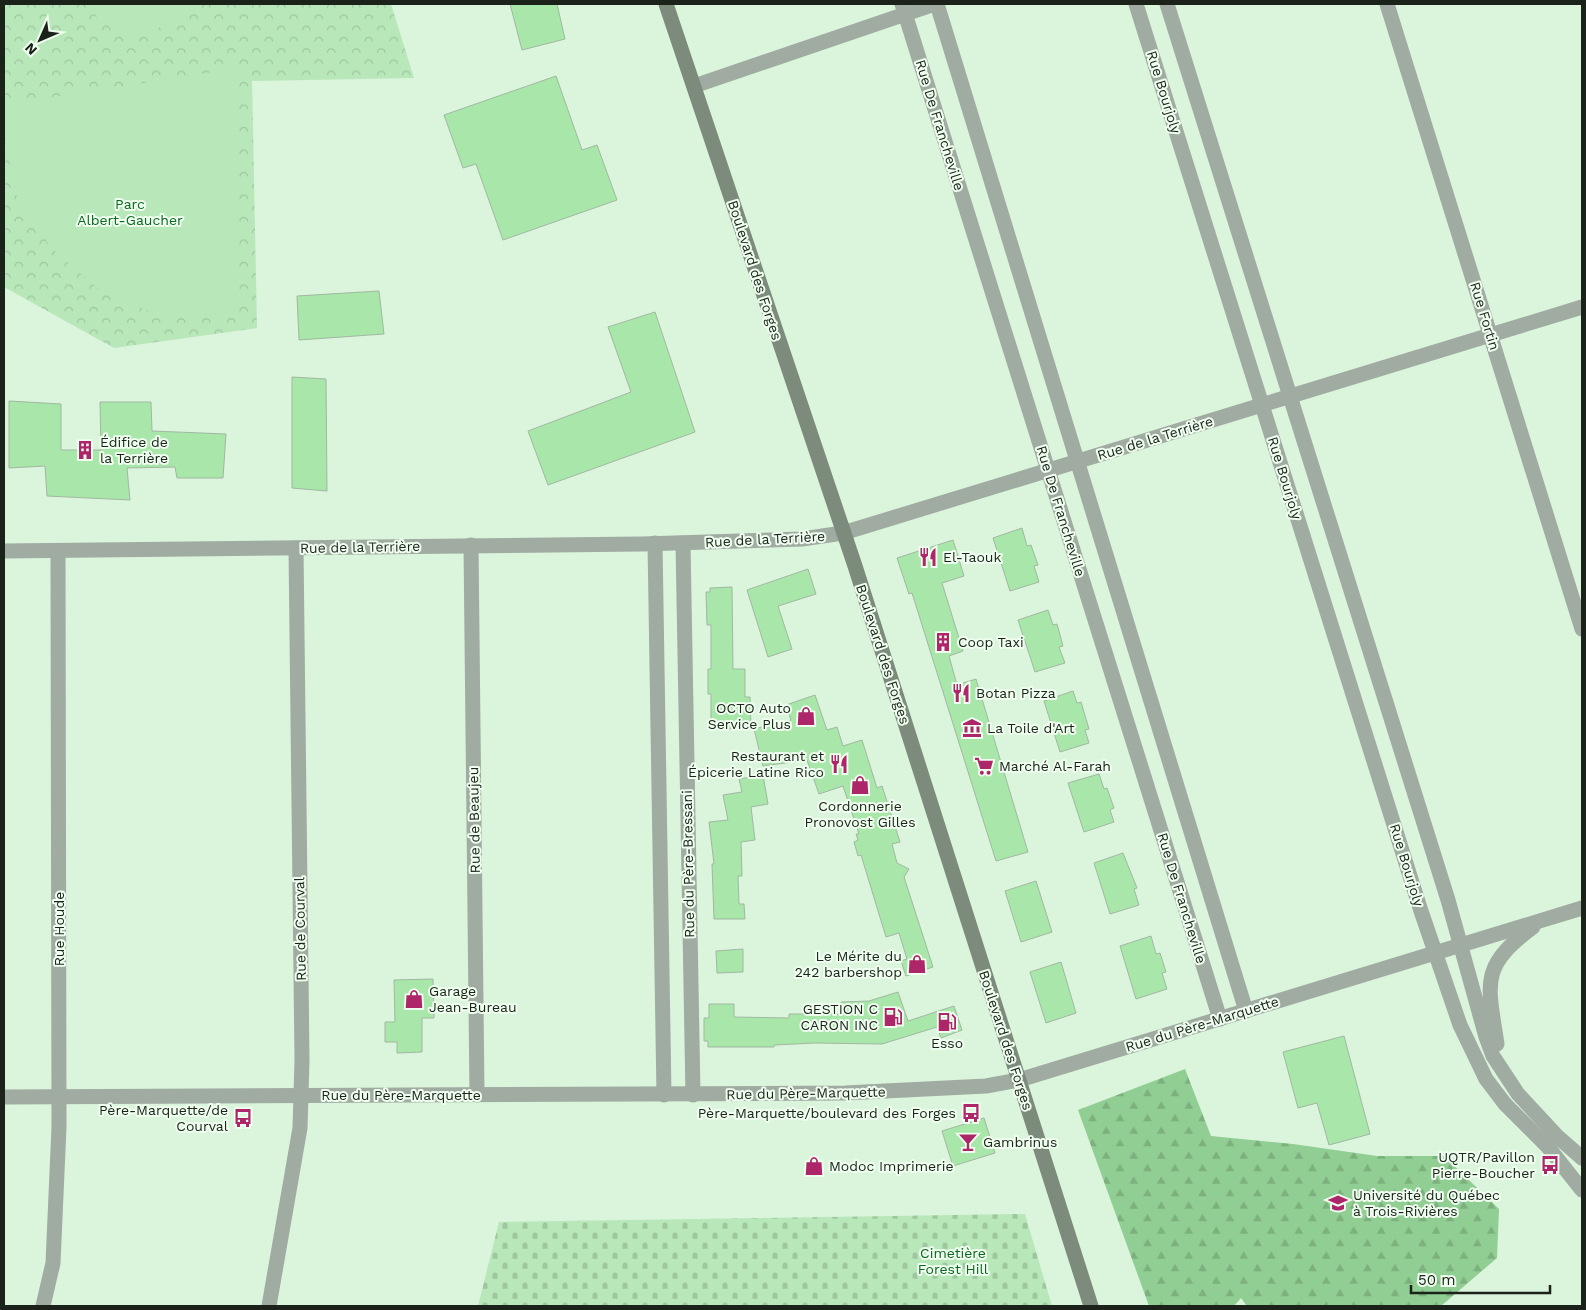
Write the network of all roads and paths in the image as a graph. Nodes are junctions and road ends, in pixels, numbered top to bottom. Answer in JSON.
{"nodes":[{"id":1,"x":666,"y":4,"type":"edge"},
{"id":2,"x":936,"y":4,"type":"edge"},
{"id":3,"x":1136,"y":4,"type":"edge"},
{"id":4,"x":1167,"y":4,"type":"edge"},
{"id":5,"x":1387,"y":4,"type":"edge"},
{"id":6,"x":904,"y":9,"type":"edge"},
{"id":7,"x":694,"y":86,"type":"junction"},
{"id":8,"x":1582,"y":307,"type":"edge"},
{"id":9,"x":1491,"y":335,"type":"junction"},
{"id":10,"x":1290,"y":396,"type":"junction"},
{"id":11,"x":1262,"y":405,"type":"junction"},
{"id":12,"x":1078,"y":462,"type":"junction"},
{"id":13,"x":1048,"y":470,"type":"junction"},
{"id":14,"x":843,"y":533,"type":"junction"},
{"id":15,"x":655,"y":543,"type":"junction"},
{"id":16,"x":684,"y":543,"type":"junction"},
{"id":17,"x":471,"y":545,"type":"junction"},
{"id":18,"x":296,"y":548,"type":"junction"},
{"id":19,"x":4,"y":551,"type":"edge"},
{"id":20,"x":58,"y":551,"type":"junction"},
{"id":21,"x":1582,"y":629,"type":"edge"},
{"id":22,"x":1582,"y":908,"type":"edge"},
{"id":23,"x":1542,"y":920,"type":"junction"},
{"id":24,"x":1460,"y":945,"type":"junction"},
{"id":25,"x":1436,"y":953,"type":"junction"},
{"id":26,"x":1246,"y":1011,"type":"junction"},
{"id":27,"x":1220,"y":1019,"type":"junction"},
{"id":28,"x":1499,"y":1066,"type":"junction"},
{"id":29,"x":1019,"y":1080,"type":"junction"},
{"id":30,"x":301,"y":1095,"type":"junction"},
{"id":31,"x":477,"y":1095,"type":"junction"},
{"id":32,"x":664,"y":1095,"type":"junction"},
{"id":33,"x":692,"y":1095,"type":"junction"},
{"id":34,"x":4,"y":1097,"type":"edge"},
{"id":35,"x":58,"y":1097,"type":"junction"},
{"id":36,"x":1582,"y":1158,"type":"edge"},
{"id":37,"x":1582,"y":1190,"type":"edge"},
{"id":38,"x":43,"y":1306,"type":"edge"},
{"id":39,"x":269,"y":1306,"type":"edge"},
{"id":40,"x":1091,"y":1306,"type":"edge"}],
"edges":[{"from":1,"to":7,"type":"main road","name":"Boulevard des Forges"},
{"from":2,"to":6,"type":"street"},
{"from":2,"to":12,"type":"street","name":"Rue De Francheville"},
{"from":3,"to":11,"type":"street","name":"Rue Bourjoly"},
{"from":4,"to":10,"type":"street","name":"Rue Bourjoly"},
{"from":5,"to":9,"type":"street","name":"Rue Fortin"},
{"from":6,"to":7,"type":"street"},
{"from":6,"to":13,"type":"street","name":"Rue De Francheville"},
{"from":7,"to":14,"type":"main road","name":"Boulevard des Forges"},
{"from":8,"to":9,"type":"street","name":"Rue de la Terrière"},
{"from":9,"to":10,"type":"street","name":"Rue de la Terrière"},
{"from":9,"to":21,"type":"street","name":"Rue Fortin"},
{"from":10,"to":11,"type":"street","name":"Rue de la Terrière"},
{"from":10,"to":24,"type":"street","name":"Rue Bourjoly"},
{"from":11,"to":12,"type":"street","name":"Rue de la Terrière"},
{"from":11,"to":25,"type":"street","name":"Rue Bourjoly"},
{"from":12,"to":13,"type":"street","name":"Rue de la Terrière"},
{"from":12,"to":26,"type":"street","name":"Rue De Francheville"},
{"from":13,"to":14,"type":"street","name":"Rue de la Terrière"},
{"from":13,"to":27,"type":"street","name":"Rue De Francheville"},
{"from":14,"to":16,"type":"street","name":"Rue de la Terrière"},
{"from":14,"to":29,"type":"main road","name":"Boulevard des Forges"},
{"from":15,"to":16,"type":"street","name":"Rue de la Terrière"},
{"from":15,"to":17,"type":"street","name":"Rue de la Terrière"},
{"from":15,"to":32,"type":"street","name":"Rue du Père-Bressani"},
{"from":16,"to":33,"type":"street","name":"Rue du Père-Bressani"},
{"from":17,"to":18,"type":"street","name":"Rue de la Terrière"},
{"from":17,"to":31,"type":"street","name":"Rue de Beaujeu"},
{"from":18,"to":20,"type":"street","name":"Rue de la Terrière"},
{"from":18,"to":30,"type":"street","name":"Rue de Courval"},
{"from":19,"to":20,"type":"street","name":"Rue de la Terrière"},
{"from":20,"to":35,"type":"street","name":"Rue Houde"},
{"from":22,"to":23,"type":"street","name":"Rue du Père-Marquette"},
{"from":23,"to":24,"type":"street","name":"Rue du Père-Marquette"},
{"from":23,"to":28,"type":"street"},
{"from":24,"to":25,"type":"street","name":"Rue du Père-Marquette"},
{"from":24,"to":28,"type":"street","name":"Rue Bourjoly"},
{"from":25,"to":26,"type":"street","name":"Rue du Père-Marquette"},
{"from":25,"to":37,"type":"street","name":"Rue Bourjoly"},
{"from":26,"to":27,"type":"street","name":"Rue du Père-Marquette"},
{"from":27,"to":29,"type":"street","name":"Rue du Père-Marquette"},
{"from":28,"to":36,"type":"street","name":"Rue Bourjoly"},
{"from":29,"to":33,"type":"street","name":"Rue du Père-Marquette"},
{"from":29,"to":40,"type":"main road","name":"Boulevard des Forges"},
{"from":30,"to":31,"type":"street","name":"Rue du Père-Marquette"},
{"from":30,"to":35,"type":"street","name":"Rue du Père-Marquette"},
{"from":30,"to":39,"type":"street","name":"Rue de Courval"},
{"from":31,"to":32,"type":"street","name":"Rue du Père-Marquette"},
{"from":32,"to":33,"type":"street","name":"Rue du Père-Marquette"},
{"from":34,"to":35,"type":"street","name":"Rue du Père-Marquette"},
{"from":35,"to":38,"type":"street","name":"Rue Houde"}]}
